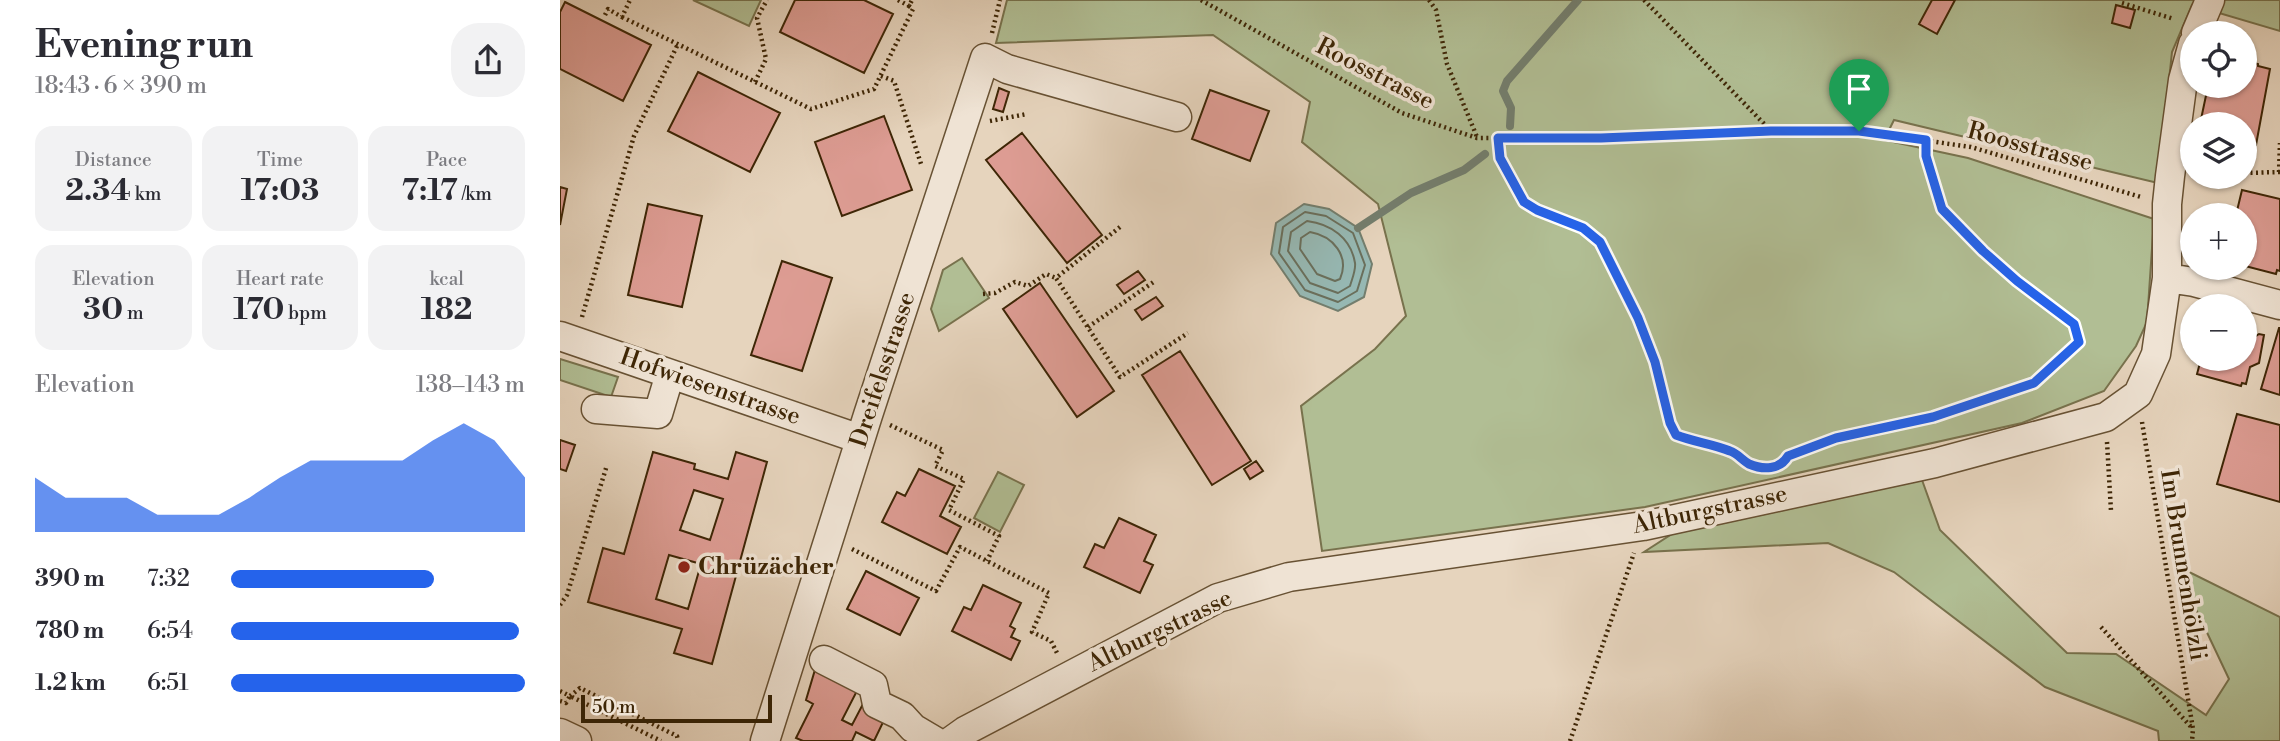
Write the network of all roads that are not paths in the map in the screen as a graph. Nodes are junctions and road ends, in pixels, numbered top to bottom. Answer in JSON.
{"nodes":[{"id":1,"x":2210,"y":0,"type":"edge"},
{"id":2,"x":2201,"y":21,"type":"edge"},
{"id":3,"x":2181,"y":98,"type":"edge"},
{"id":4,"x":1177,"y":117,"type":"dead end"},
{"id":5,"x":2167,"y":278,"type":"junction"},
{"id":6,"x":2280,"y":305,"type":"edge"},
{"id":7,"x":568,"y":338,"type":"edge"},
{"id":8,"x":670,"y":374,"type":"junction"},
{"id":9,"x":596,"y":409,"type":"dead end"},
{"id":10,"x":864,"y":427,"type":"junction"},
{"id":11,"x":824,"y":660,"type":"dead end"},
{"id":12,"x":560,"y":733,"type":"edge"},
{"id":13,"x":576,"y":741,"type":"edge"},
{"id":14,"x":765,"y":741,"type":"edge"},
{"id":15,"x":935,"y":741,"type":"edge"},
{"id":16,"x":951,"y":741,"type":"edge"}],
"edges":[{"from":1,"to":2,"type":"street","name":"Altburgstrasse"},
{"from":3,"to":5,"type":"street","name":"Altburgstrasse"},
{"from":4,"to":10,"type":"street","name":"Dreifelsstrasse"},
{"from":5,"to":6,"type":"street"},
{"from":5,"to":16,"type":"street","name":"Altburgstrasse"},
{"from":7,"to":8,"type":"street","name":"Hofwiesenstrasse"},
{"from":8,"to":9,"type":"street"},
{"from":8,"to":10,"type":"street","name":"Hofwiesenstrasse"},
{"from":10,"to":14,"type":"street","name":"Dreifelsstrasse"},
{"from":11,"to":15,"type":"street"},
{"from":12,"to":13,"type":"street"}]}
